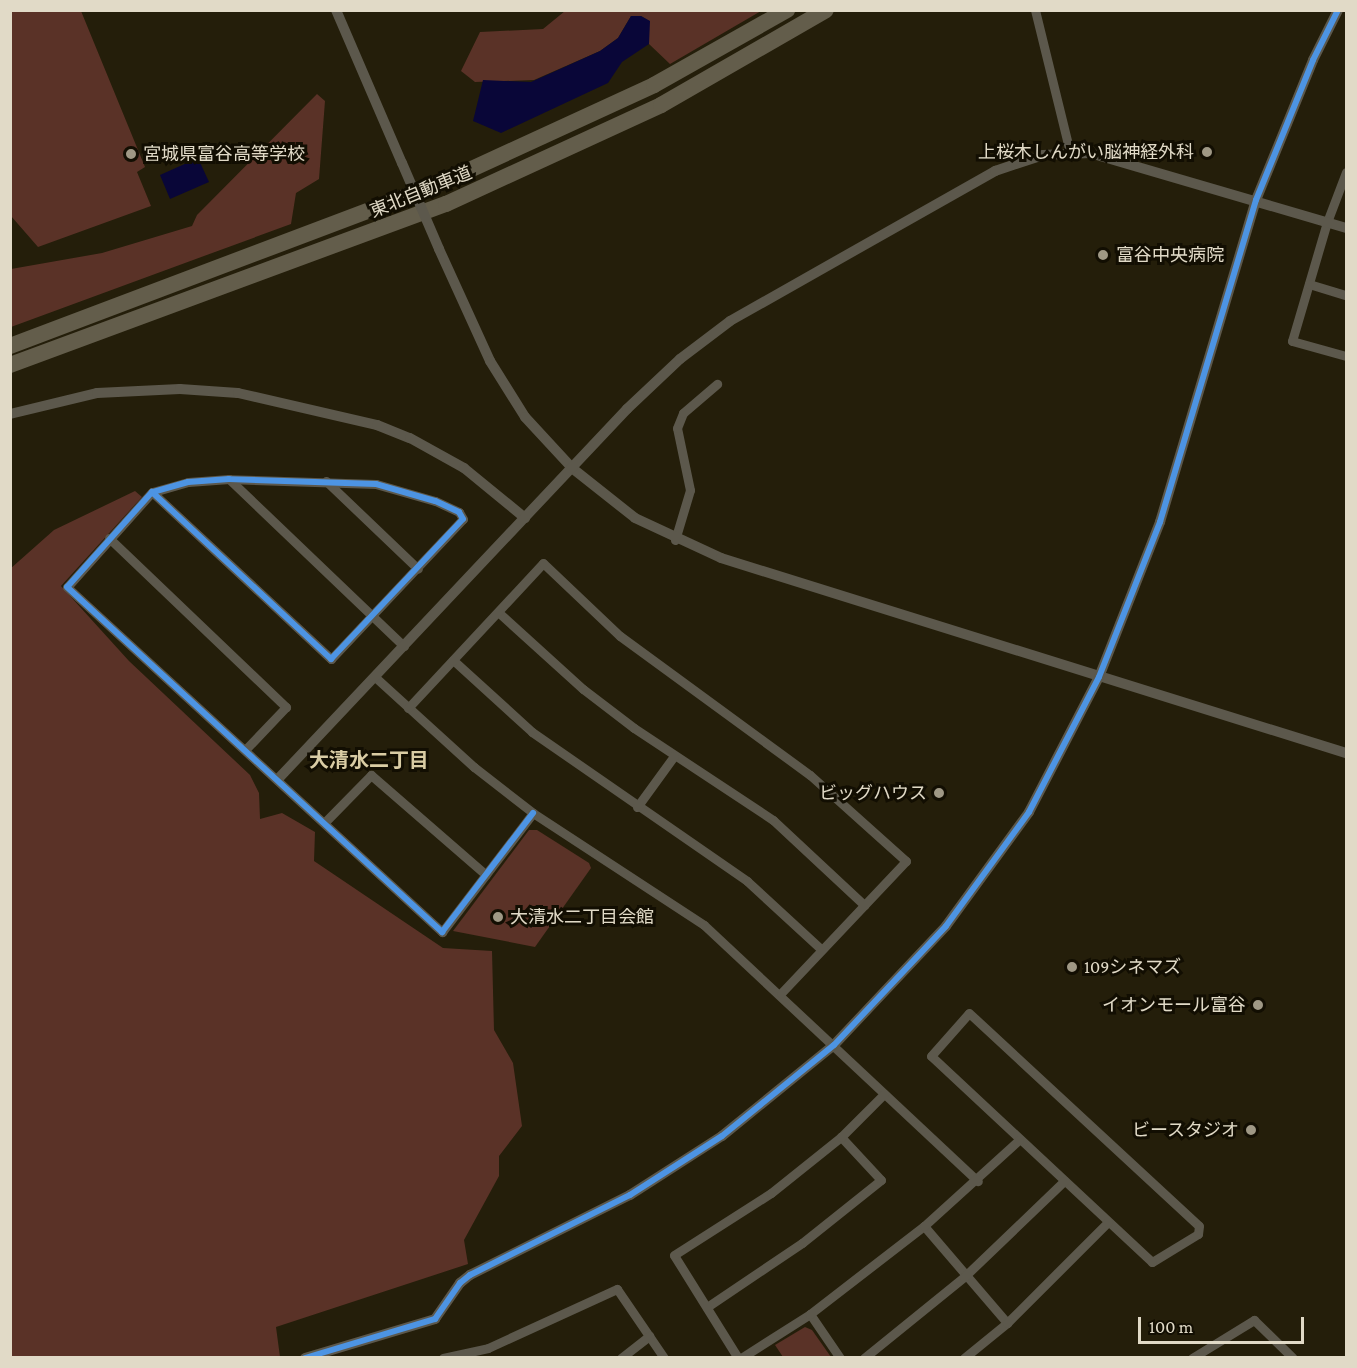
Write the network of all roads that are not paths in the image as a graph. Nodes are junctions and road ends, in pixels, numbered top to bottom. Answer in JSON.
{"nodes":[{"id":1,"x":336,"y":10,"type":"edge"},
{"id":2,"x":788,"y":10,"type":"edge"},
{"id":3,"x":826,"y":10,"type":"edge"},
{"id":4,"x":1035,"y":10,"type":"edge"},
{"id":5,"x":1338,"y":10,"type":"edge"},
{"id":6,"x":1070,"y":153,"type":"junction"},
{"id":7,"x":1347,"y":172,"type":"edge"},
{"id":8,"x":1256,"y":200,"type":"junction"},
{"id":9,"x":1327,"y":222,"type":"junction"},
{"id":10,"x":1347,"y":228,"type":"edge"},
{"id":11,"x":1309,"y":284,"type":"junction"},
{"id":12,"x":1347,"y":295,"type":"edge"},
{"id":13,"x":10,"y":345,"type":"edge"},
{"id":14,"x":1347,"y":356,"type":"edge"},
{"id":15,"x":10,"y":365,"type":"edge"},
{"id":16,"x":717,"y":384,"type":"dead end"},
{"id":17,"x":10,"y":414,"type":"edge"},
{"id":18,"x":572,"y":468,"type":"junction"},
{"id":19,"x":229,"y":479,"type":"junction"},
{"id":20,"x":326,"y":481,"type":"junction"},
{"id":21,"x":152,"y":492,"type":"junction"},
{"id":22,"x":525,"y":518,"type":"junction"},
{"id":23,"x":109,"y":538,"type":"junction"},
{"id":24,"x":675,"y":540,"type":"junction"},
{"id":25,"x":418,"y":569,"type":"junction"},
{"id":26,"x":498,"y":612,"type":"junction"},
{"id":27,"x":374,"y":617,"type":"junction"},
{"id":28,"x":404,"y":646,"type":"junction"},
{"id":29,"x":453,"y":660,"type":"junction"},
{"id":30,"x":375,"y":677,"type":"junction"},
{"id":31,"x":1099,"y":677,"type":"junction"},
{"id":32,"x":408,"y":708,"type":"junction"},
{"id":33,"x":245,"y":750,"type":"junction"},
{"id":34,"x":1347,"y":753,"type":"edge"},
{"id":35,"x":674,"y":756,"type":"junction"},
{"id":36,"x":278,"y":779,"type":"junction"},
{"id":37,"x":637,"y":807,"type":"junction"},
{"id":38,"x":533,"y":813,"type":"junction"},
{"id":39,"x":325,"y":822,"type":"junction"},
{"id":40,"x":486,"y":875,"type":"junction"},
{"id":41,"x":864,"y":905,"type":"junction"},
{"id":42,"x":822,"y":949,"type":"junction"},
{"id":43,"x":781,"y":993,"type":"junction"},
{"id":44,"x":834,"y":1045,"type":"junction"},
{"id":45,"x":884,"y":1094,"type":"junction"},
{"id":46,"x":841,"y":1137,"type":"junction"},
{"id":47,"x":1019,"y":1140,"type":"junction"},
{"id":48,"x":978,"y":1181,"type":"junction"},
{"id":49,"x":1064,"y":1181,"type":"junction"},
{"id":50,"x":1108,"y":1222,"type":"junction"},
{"id":51,"x":924,"y":1226,"type":"junction"},
{"id":52,"x":964,"y":1277,"type":"junction"},
{"id":53,"x":707,"y":1307,"type":"junction"},
{"id":54,"x":810,"y":1314,"type":"junction"},
{"id":55,"x":1006,"y":1323,"type":"junction"},
{"id":56,"x":649,"y":1336,"type":"junction"},
{"id":57,"x":490,"y":1353,"type":"edge"},
{"id":58,"x":305,"y":1358,"type":"edge"},
{"id":59,"x":443,"y":1358,"type":"edge"},
{"id":60,"x":621,"y":1358,"type":"edge"},
{"id":61,"x":664,"y":1358,"type":"edge"},
{"id":62,"x":740,"y":1358,"type":"edge"},
{"id":63,"x":840,"y":1358,"type":"edge"},
{"id":64,"x":864,"y":1358,"type":"edge"},
{"id":65,"x":964,"y":1358,"type":"edge"},
{"id":66,"x":1192,"y":1358,"type":"edge"},
{"id":67,"x":1293,"y":1358,"type":"edge"}],
"edges":[{"from":1,"to":18,"type":"street","bridge":true},
{"from":2,"to":13,"type":"highway","name":"東北自動車道"},
{"from":3,"to":15,"type":"highway","name":"東北自動車道"},
{"from":4,"to":6,"type":"street"},
{"from":5,"to":8,"type":"street"},
{"from":6,"to":8,"type":"street"},
{"from":6,"to":18,"type":"street"},
{"from":7,"to":9,"type":"street"},
{"from":8,"to":9,"type":"street"},
{"from":8,"to":31,"type":"street"},
{"from":9,"to":10,"type":"street"},
{"from":9,"to":11,"type":"street"},
{"from":11,"to":12,"type":"street"},
{"from":11,"to":14,"type":"street"},
{"from":16,"to":24,"type":"street"},
{"from":17,"to":22,"type":"street"},
{"from":18,"to":22,"type":"street"},
{"from":18,"to":24,"type":"street"},
{"from":19,"to":20,"type":"street"},
{"from":19,"to":21,"type":"street"},
{"from":19,"to":27,"type":"street"},
{"from":20,"to":25,"type":"street"},
{"from":20,"to":25,"type":"street"},
{"from":21,"to":23,"type":"street"},
{"from":21,"to":27,"type":"street"},
{"from":22,"to":28,"type":"street"},
{"from":23,"to":33,"type":"street"},
{"from":23,"to":33,"type":"street"},
{"from":24,"to":31,"type":"street"},
{"from":25,"to":27,"type":"street"},
{"from":26,"to":29,"type":"street"},
{"from":26,"to":35,"type":"street"},
{"from":26,"to":41,"type":"street"},
{"from":27,"to":28,"type":"street"},
{"from":28,"to":30,"type":"street"},
{"from":29,"to":32,"type":"street"},
{"from":29,"to":37,"type":"street"},
{"from":30,"to":32,"type":"street"},
{"from":30,"to":36,"type":"street"},
{"from":31,"to":34,"type":"street"},
{"from":31,"to":44,"type":"street"},
{"from":32,"to":38,"type":"street"},
{"from":33,"to":36,"type":"street"},
{"from":35,"to":37,"type":"street"},
{"from":35,"to":41,"type":"street"},
{"from":36,"to":39,"type":"street"},
{"from":37,"to":42,"type":"street"},
{"from":38,"to":40,"type":"street"},
{"from":38,"to":43,"type":"street"},
{"from":39,"to":40,"type":"street"},
{"from":39,"to":40,"type":"street"},
{"from":41,"to":42,"type":"street"},
{"from":42,"to":43,"type":"street"},
{"from":43,"to":44,"type":"street"},
{"from":44,"to":45,"type":"street"},
{"from":44,"to":58,"type":"street"},
{"from":45,"to":46,"type":"street"},
{"from":45,"to":48,"type":"street"},
{"from":46,"to":53,"type":"street"},
{"from":46,"to":53,"type":"street"},
{"from":47,"to":48,"type":"street"},
{"from":47,"to":49,"type":"street"},
{"from":47,"to":50,"type":"street"},
{"from":48,"to":51,"type":"street"},
{"from":49,"to":50,"type":"street"},
{"from":49,"to":52,"type":"street"},
{"from":50,"to":55,"type":"street"},
{"from":51,"to":52,"type":"street"},
{"from":51,"to":54,"type":"street"},
{"from":52,"to":55,"type":"street"},
{"from":52,"to":64,"type":"street"},
{"from":53,"to":62,"type":"street"},
{"from":54,"to":62,"type":"street"},
{"from":54,"to":63,"type":"street"},
{"from":55,"to":65,"type":"street"},
{"from":56,"to":57,"type":"street"},
{"from":56,"to":60,"type":"street"},
{"from":56,"to":61,"type":"street"},
{"from":57,"to":59,"type":"street"},
{"from":66,"to":67,"type":"street"}]}
